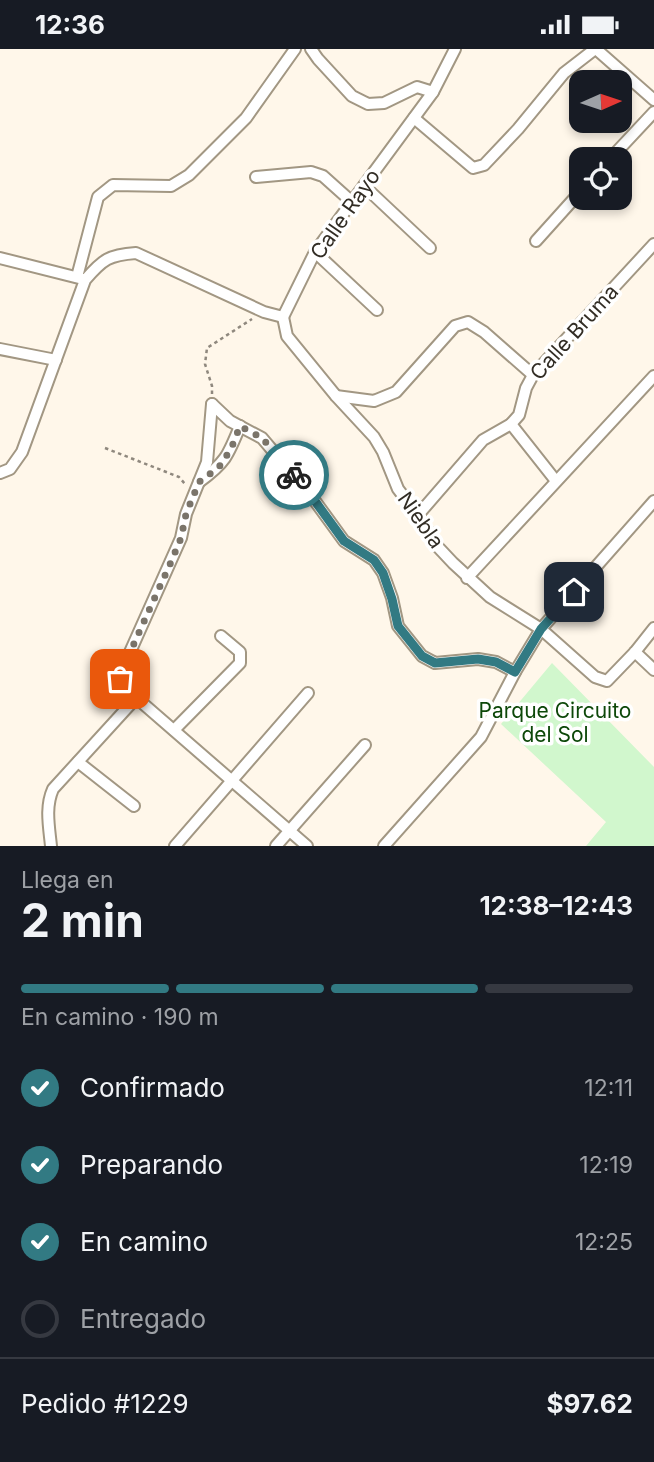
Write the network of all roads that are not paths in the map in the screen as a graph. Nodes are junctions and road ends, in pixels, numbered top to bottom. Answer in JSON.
{"nodes":[{"id":1,"x":295,"y":49,"type":"edge"},
{"id":2,"x":311,"y":49,"type":"edge"},
{"id":3,"x":455,"y":49,"type":"edge"},
{"id":4,"x":595,"y":49,"type":"edge"},
{"id":5,"x":433,"y":92,"type":"junction"},
{"id":6,"x":654,"y":100,"type":"edge"},
{"id":7,"x":654,"y":112,"type":"edge"},
{"id":8,"x":414,"y":118,"type":"junction"},
{"id":9,"x":621,"y":147,"type":"edge"},
{"id":10,"x":256,"y":177,"type":"dead end"},
{"id":11,"x":364,"y":186,"type":"junction"},
{"id":12,"x":352,"y":202,"type":"junction"},
{"id":13,"x":569,"y":204,"type":"edge"},
{"id":14,"x":536,"y":241,"type":"dead end"},
{"id":15,"x":654,"y":244,"type":"edge"},
{"id":16,"x":430,"y":248,"type":"dead end"},
{"id":17,"x":315,"y":252,"type":"junction"},
{"id":18,"x":0,"y":258,"type":"edge"},
{"id":19,"x":81,"y":278,"type":"junction"},
{"id":20,"x":377,"y":310,"type":"dead end"},
{"id":21,"x":283,"y":317,"type":"junction"},
{"id":22,"x":0,"y":349,"type":"edge"},
{"id":23,"x":56,"y":360,"type":"junction"},
{"id":24,"x":533,"y":375,"type":"junction"},
{"id":25,"x":654,"y":376,"type":"edge"},
{"id":26,"x":336,"y":396,"type":"junction"},
{"id":27,"x":511,"y":424,"type":"junction"},
{"id":28,"x":240,"y":426,"type":"junction"},
{"id":29,"x":0,"y":473,"type":"edge"},
{"id":30,"x":556,"y":481,"type":"junction"},
{"id":31,"x":199,"y":482,"type":"junction"},
{"id":32,"x":654,"y":501,"type":"edge"},
{"id":33,"x":418,"y":515,"type":"junction"},
{"id":34,"x":467,"y":577,"type":"junction"},
{"id":35,"x":654,"y":628,"type":"edge"},
{"id":36,"x":541,"y":629,"type":"junction"},
{"id":37,"x":221,"y":636,"type":"dead end"},
{"id":38,"x":635,"y":652,"type":"junction"},
{"id":39,"x":654,"y":670,"type":"edge"},
{"id":40,"x":515,"y":672,"type":"junction"},
{"id":41,"x":308,"y":693,"type":"dead end"},
{"id":42,"x":137,"y":697,"type":"junction"},
{"id":43,"x":174,"y":730,"type":"junction"},
{"id":44,"x":365,"y":745,"type":"dead end"},
{"id":45,"x":78,"y":762,"type":"junction"},
{"id":46,"x":232,"y":780,"type":"junction"},
{"id":47,"x":134,"y":806,"type":"dead end"},
{"id":48,"x":290,"y":831,"type":"junction"},
{"id":49,"x":51,"y":846,"type":"edge"},
{"id":50,"x":175,"y":846,"type":"edge"},
{"id":51,"x":276,"y":846,"type":"edge"},
{"id":52,"x":307,"y":846,"type":"edge"},
{"id":53,"x":384,"y":846,"type":"edge"}],
"edges":[{"from":1,"to":19,"type":"street"},
{"from":2,"to":5,"type":"street"},
{"from":3,"to":5,"type":"street","name":"Calle Rayo"},
{"from":4,"to":6,"type":"street"},
{"from":4,"to":8,"type":"street"},
{"from":5,"to":8,"type":"street","name":"Calle Rayo"},
{"from":7,"to":9,"type":"street"},
{"from":8,"to":11,"type":"street","name":"Calle Rayo"},
{"from":10,"to":12,"type":"street"},
{"from":11,"to":12,"type":"street","name":"Calle Rayo"},
{"from":11,"to":16,"type":"street"},
{"from":12,"to":17,"type":"street","name":"Calle Rayo"},
{"from":13,"to":14,"type":"street"},
{"from":15,"to":24,"type":"street","name":"Calle Bruma"},
{"from":17,"to":20,"type":"street"},
{"from":17,"to":21,"type":"street","name":"Calle Rayo"},
{"from":18,"to":19,"type":"street"},
{"from":19,"to":21,"type":"street"},
{"from":19,"to":23,"type":"street"},
{"from":21,"to":26,"type":"street","name":"Niebla"},
{"from":22,"to":23,"type":"street"},
{"from":23,"to":29,"type":"street"},
{"from":24,"to":26,"type":"street"},
{"from":24,"to":27,"type":"street","name":"Calle Bruma"},
{"from":25,"to":30,"type":"street"},
{"from":26,"to":33,"type":"street","name":"Niebla"},
{"from":27,"to":30,"type":"street"},
{"from":27,"to":33,"type":"street"},
{"from":28,"to":31,"type":"street"},
{"from":28,"to":31,"type":"street"},
{"from":28,"to":40,"type":"street"},
{"from":30,"to":34,"type":"street"},
{"from":31,"to":42,"type":"street"},
{"from":32,"to":36,"type":"street"},
{"from":33,"to":34,"type":"street","name":"Niebla"},
{"from":34,"to":36,"type":"street","name":"Niebla"},
{"from":35,"to":38,"type":"street"},
{"from":36,"to":38,"type":"street","name":"Niebla"},
{"from":36,"to":40,"type":"street"},
{"from":37,"to":43,"type":"street"},
{"from":38,"to":39,"type":"street"},
{"from":40,"to":53,"type":"street"},
{"from":41,"to":46,"type":"street"},
{"from":42,"to":43,"type":"street"},
{"from":42,"to":45,"type":"street"},
{"from":43,"to":46,"type":"street"},
{"from":44,"to":48,"type":"street"},
{"from":45,"to":47,"type":"street"},
{"from":45,"to":49,"type":"street"},
{"from":46,"to":48,"type":"street"},
{"from":46,"to":50,"type":"street"},
{"from":48,"to":51,"type":"street"},
{"from":48,"to":52,"type":"street"}]}
